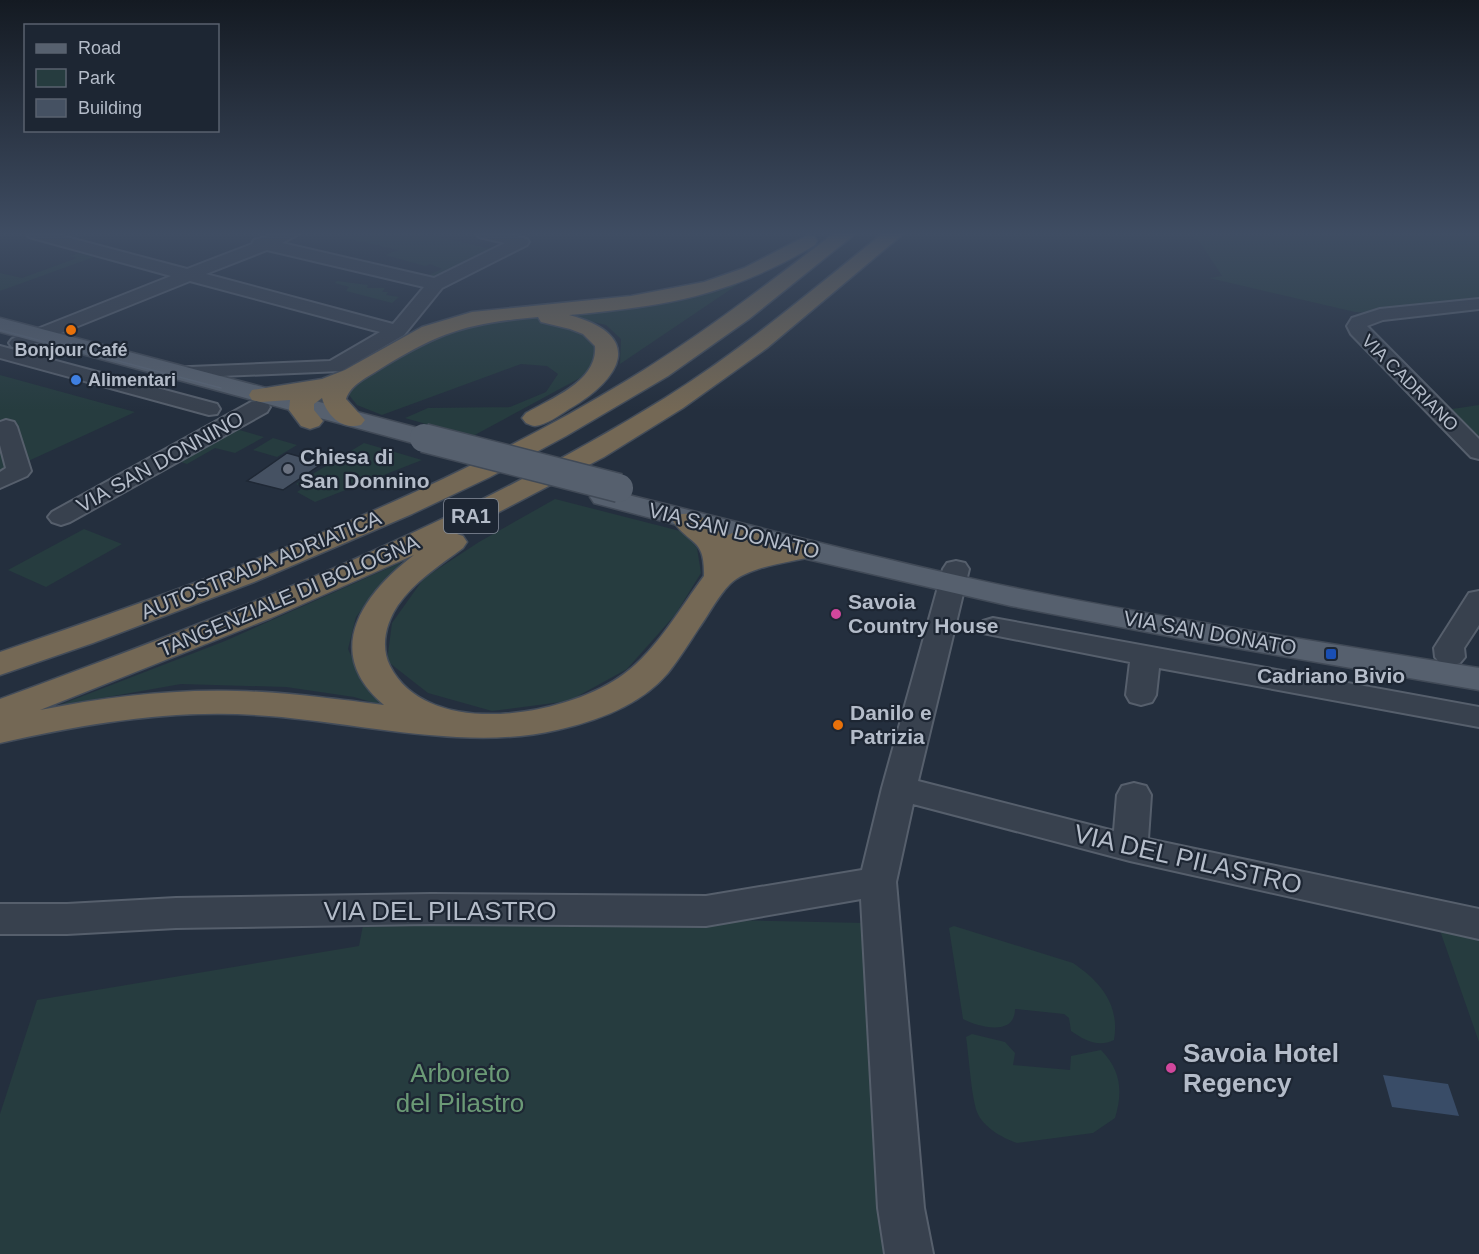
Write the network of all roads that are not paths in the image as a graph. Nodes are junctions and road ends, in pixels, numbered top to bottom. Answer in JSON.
{"nodes":[{"id":1,"x":145,"y":293,"type":"edge"},
{"id":2,"x":251,"y":293,"type":"edge"},
{"id":3,"x":429,"y":293,"type":"edge"},
{"id":4,"x":681,"y":293,"type":"edge"},
{"id":5,"x":744,"y":293,"type":"edge"},
{"id":6,"x":768,"y":293,"type":"edge"},
{"id":7,"x":799,"y":293,"type":"edge"},
{"id":8,"x":821,"y":293,"type":"edge"},
{"id":9,"x":1479,"y":304,"type":"edge"},
{"id":10,"x":511,"y":314,"type":"junction"},
{"id":11,"x":0,"y":325,"type":"edge"},
{"id":12,"x":397,"y":331,"type":"junction"},
{"id":13,"x":15,"y":342,"type":"edge"},
{"id":14,"x":173,"y":372,"type":"junction"},
{"id":15,"x":338,"y":384,"type":"junction"},
{"id":16,"x":263,"y":404,"type":"junction"},
{"id":17,"x":208,"y":409,"type":"dead end"},
{"id":18,"x":305,"y":414,"type":"junction"},
{"id":19,"x":352,"y":420,"type":"junction"},
{"id":20,"x":6,"y":427,"type":"dead end"},
{"id":21,"x":417,"y":443,"type":"junction"},
{"id":22,"x":609,"y":443,"type":"junction"},
{"id":23,"x":1479,"y":452,"type":"edge"},
{"id":24,"x":432,"y":477,"type":"junction"},
{"id":25,"x":0,"y":481,"type":"edge"},
{"id":26,"x":612,"y":492,"type":"junction"},
{"id":27,"x":61,"y":517,"type":"dead end"},
{"id":28,"x":688,"y":521,"type":"junction"},
{"id":29,"x":755,"y":530,"type":"junction"},
{"id":30,"x":805,"y":550,"type":"junction"},
{"id":31,"x":725,"y":569,"type":"junction"},
{"id":32,"x":953,"y":576,"type":"junction"},
{"id":33,"x":1479,"y":599,"type":"edge"},
{"id":34,"x":993,"y":627,"type":"dead end"},
{"id":35,"x":0,"y":644,"type":"edge"},
{"id":36,"x":1145,"y":656,"type":"junction"},
{"id":37,"x":1471,"y":662,"type":"edge"},
{"id":38,"x":0,"y":664,"type":"edge"},
{"id":39,"x":0,"y":690,"type":"edge"},
{"id":40,"x":1141,"y":694,"type":"dead end"},
{"id":41,"x":0,"y":712,"type":"edge"},
{"id":42,"x":1479,"y":717,"type":"edge"},
{"id":43,"x":455,"y":723,"type":"junction"},
{"id":44,"x":0,"y":731,"type":"edge"},
{"id":45,"x":899,"y":788,"type":"junction"},
{"id":46,"x":1134,"y":795,"type":"dead end"},
{"id":47,"x":1130,"y":848,"type":"junction"},
{"id":48,"x":878,"y":882,"type":"junction"},
{"id":49,"x":0,"y":919,"type":"edge"},
{"id":50,"x":1479,"y":924,"type":"edge"},
{"id":51,"x":909,"y":1254,"type":"edge"}],
"edges":[{"from":1,"to":13,"type":"street"},
{"from":2,"to":12,"type":"street"},
{"from":3,"to":12,"type":"street"},
{"from":4,"to":10,"type":"highway"},
{"from":5,"to":24,"type":"highway","number":"RA1"},
{"from":6,"to":38,"type":"highway","name":"AUTOSTRADA ADRIATICA"},
{"from":7,"to":39,"type":"highway","name":"AUTOSTRADA ADRIATICA"},
{"from":8,"to":22,"type":"highway","name":"TANGENZIALE DI BOLOGNA","number":"RA1"},
{"from":9,"to":23,"type":"street","name":"VIA CADRIANO"},
{"from":10,"to":15,"type":"highway"},
{"from":10,"to":24,"type":"highway"},
{"from":11,"to":13,"type":"main road","name":"VIA SAN DONATO"},
{"from":12,"to":14,"type":"street"},
{"from":13,"to":14,"type":"main road","name":"VIA SAN DONATO"},
{"from":13,"to":16,"type":"main road","name":"VIA SAN DONATO"},
{"from":13,"to":17,"type":"street","name":"VIA SAN DONATO"},
{"from":14,"to":16,"type":"main road","name":"VIA SAN DONATO"},
{"from":15,"to":16,"type":"highway"},
{"from":15,"to":18,"type":"highway"},
{"from":15,"to":19,"type":"highway"},
{"from":16,"to":18,"type":"main road","name":"VIA SAN DONATO"},
{"from":16,"to":27,"type":"street","name":"VIA SAN DONNINO"},
{"from":18,"to":19,"type":"main road","name":"VIA SAN DONATO"},
{"from":18,"to":21,"type":"main road","name":"VIA SAN DONATO"},
{"from":19,"to":21,"type":"main road","name":"VIA SAN DONATO"},
{"from":20,"to":25,"type":"street"},
{"from":21,"to":26,"type":"main road","name":"VIA SAN DONATO"},
{"from":22,"to":41,"type":"highway","name":"TANGENZIALE DI BOLOGNA","number":"RA1"},
{"from":22,"to":43,"type":"highway"},
{"from":24,"to":35,"type":"highway","number":"RA1"},
{"from":26,"to":28,"type":"main road","name":"VIA SAN DONATO"},
{"from":26,"to":29,"type":"main road","name":"VIA SAN DONATO"},
{"from":28,"to":29,"type":"main road","name":"VIA SAN DONATO"},
{"from":28,"to":31,"type":"highway"},
{"from":29,"to":30,"type":"main road","name":"VIA SAN DONATO"},
{"from":29,"to":31,"type":"highway"},
{"from":29,"to":32,"type":"main road","name":"VIA SAN DONATO"},
{"from":30,"to":31,"type":"highway"},
{"from":30,"to":32,"type":"main road","name":"VIA SAN DONATO"},
{"from":31,"to":43,"type":"highway"},
{"from":32,"to":37,"type":"main road","name":"VIA SAN DONATO"},
{"from":32,"to":45,"type":"street"},
{"from":33,"to":37,"type":"street"},
{"from":34,"to":36,"type":"street","name":"VIA SAN DONATO"},
{"from":36,"to":40,"type":"street","name":"VIA SAN DONATO"},
{"from":36,"to":42,"type":"street","name":"VIA SAN DONATO"},
{"from":43,"to":44,"type":"highway"},
{"from":45,"to":47,"type":"street","name":"VIA DEL PILASTRO"},
{"from":45,"to":48,"type":"street"},
{"from":46,"to":47,"type":"street"},
{"from":47,"to":50,"type":"street","name":"VIA DEL PILASTRO"},
{"from":48,"to":49,"type":"street","name":"VIA DEL PILASTRO"},
{"from":48,"to":51,"type":"street"}]}
